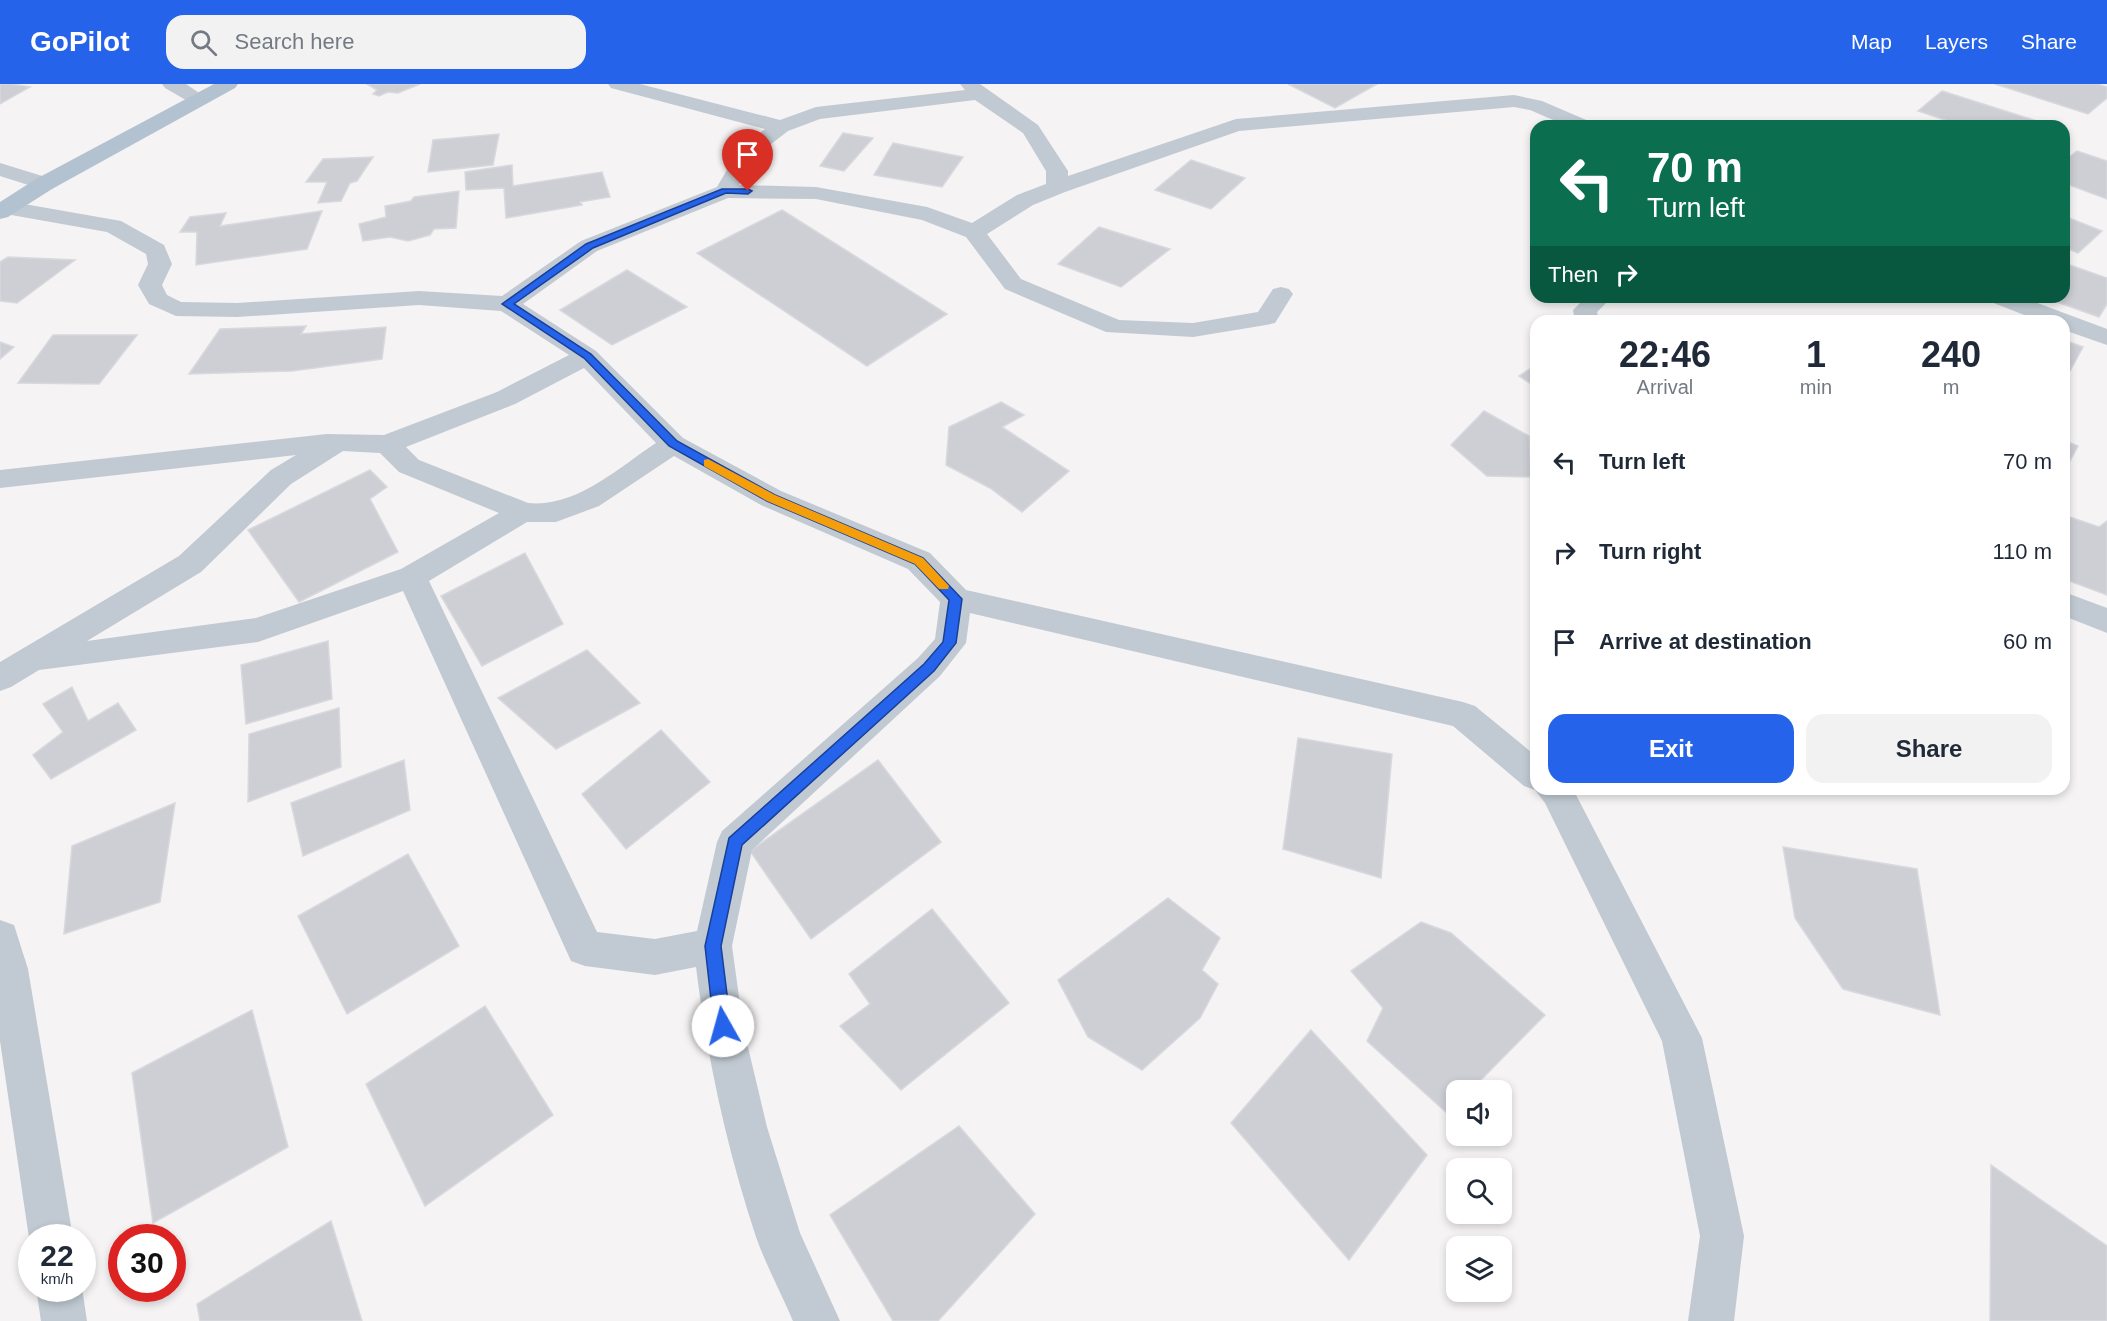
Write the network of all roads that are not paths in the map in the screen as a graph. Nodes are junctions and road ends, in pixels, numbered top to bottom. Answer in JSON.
{"nodes":[{"id":1,"x":172,"y":84,"type":"edge"},
{"id":2,"x":228,"y":84,"type":"edge"},
{"id":3,"x":618,"y":84,"type":"edge"},
{"id":4,"x":974,"y":89,"type":"edge"},
{"id":5,"x":198,"y":99,"type":"junction"},
{"id":6,"x":1570,"y":120,"type":"edge"},
{"id":7,"x":781,"y":127,"type":"junction"},
{"id":8,"x":0,"y":169,"type":"edge"},
{"id":9,"x":44,"y":184,"type":"junction"},
{"id":10,"x":1057,"y":187,"type":"junction"},
{"id":11,"x":725,"y":191,"type":"junction"},
{"id":12,"x":4,"y":210,"type":"edge"},
{"id":13,"x":974,"y":232,"type":"junction"},
{"id":14,"x":1281,"y":294,"type":"dead end"},
{"id":15,"x":1593,"y":303,"type":"edge"},
{"id":16,"x":2015,"y":303,"type":"edge"},
{"id":17,"x":507,"y":304,"type":"junction"},
{"id":18,"x":1586,"y":315,"type":"edge"},
{"id":19,"x":2047,"y":315,"type":"edge"},
{"id":20,"x":2070,"y":324,"type":"edge"},
{"id":21,"x":2107,"y":338,"type":"edge"},
{"id":22,"x":587,"y":356,"type":"junction"},
{"id":23,"x":338,"y":442,"type":"junction"},
{"id":24,"x":387,"y":444,"type":"junction"},
{"id":25,"x":673,"y":444,"type":"junction"},
{"id":26,"x":0,"y":478,"type":"edge"},
{"id":27,"x":523,"y":512,"type":"junction"},
{"id":28,"x":412,"y":577,"type":"junction"},
{"id":29,"x":956,"y":599,"type":"junction"},
{"id":30,"x":2070,"y":606,"type":"edge"},
{"id":31,"x":2107,"y":621,"type":"edge"},
{"id":32,"x":32,"y":660,"type":"junction"},
{"id":33,"x":0,"y":678,"type":"edge"},
{"id":34,"x":1530,"y":771,"type":"edge"},
{"id":35,"x":1558,"y":795,"type":"edge"},
{"id":36,"x":0,"y":937,"type":"edge"},
{"id":37,"x":713,"y":946,"type":"junction"},
{"id":38,"x":49,"y":1224,"type":"edge"},
{"id":39,"x":61,"y":1302,"type":"edge"},
{"id":40,"x":64,"y":1321,"type":"edge"},
{"id":41,"x":817,"y":1321,"type":"edge"},
{"id":42,"x":1711,"y":1321,"type":"edge"}],
"edges":[{"from":1,"to":5,"type":"street"},
{"from":2,"to":5,"type":"main road"},
{"from":3,"to":7,"type":"street"},
{"from":4,"to":7,"type":"street"},
{"from":4,"to":10,"type":"street"},
{"from":5,"to":9,"type":"main road"},
{"from":6,"to":10,"type":"street"},
{"from":7,"to":11,"type":"street"},
{"from":8,"to":9,"type":"street"},
{"from":9,"to":12,"type":"main road"},
{"from":10,"to":13,"type":"street"},
{"from":11,"to":13,"type":"street"},
{"from":11,"to":17,"type":"street"},
{"from":12,"to":17,"type":"street"},
{"from":13,"to":14,"type":"street"},
{"from":15,"to":18,"type":"street"},
{"from":16,"to":19,"type":"street"},
{"from":17,"to":22,"type":"street"},
{"from":20,"to":21,"type":"street"},
{"from":22,"to":24,"type":"street"},
{"from":22,"to":25,"type":"street"},
{"from":23,"to":24,"type":"street"},
{"from":23,"to":26,"type":"street"},
{"from":23,"to":32,"type":"street"},
{"from":24,"to":27,"type":"street"},
{"from":25,"to":27,"type":"street"},
{"from":25,"to":29,"type":"street"},
{"from":27,"to":28,"type":"street"},
{"from":28,"to":32,"type":"street"},
{"from":28,"to":37,"type":"street"},
{"from":29,"to":34,"type":"street"},
{"from":29,"to":37,"type":"street"},
{"from":30,"to":31,"type":"street"},
{"from":32,"to":33,"type":"street"},
{"from":35,"to":42,"type":"street"},
{"from":36,"to":38,"type":"street"},
{"from":37,"to":41,"type":"street"},
{"from":39,"to":40,"type":"street"}]}
